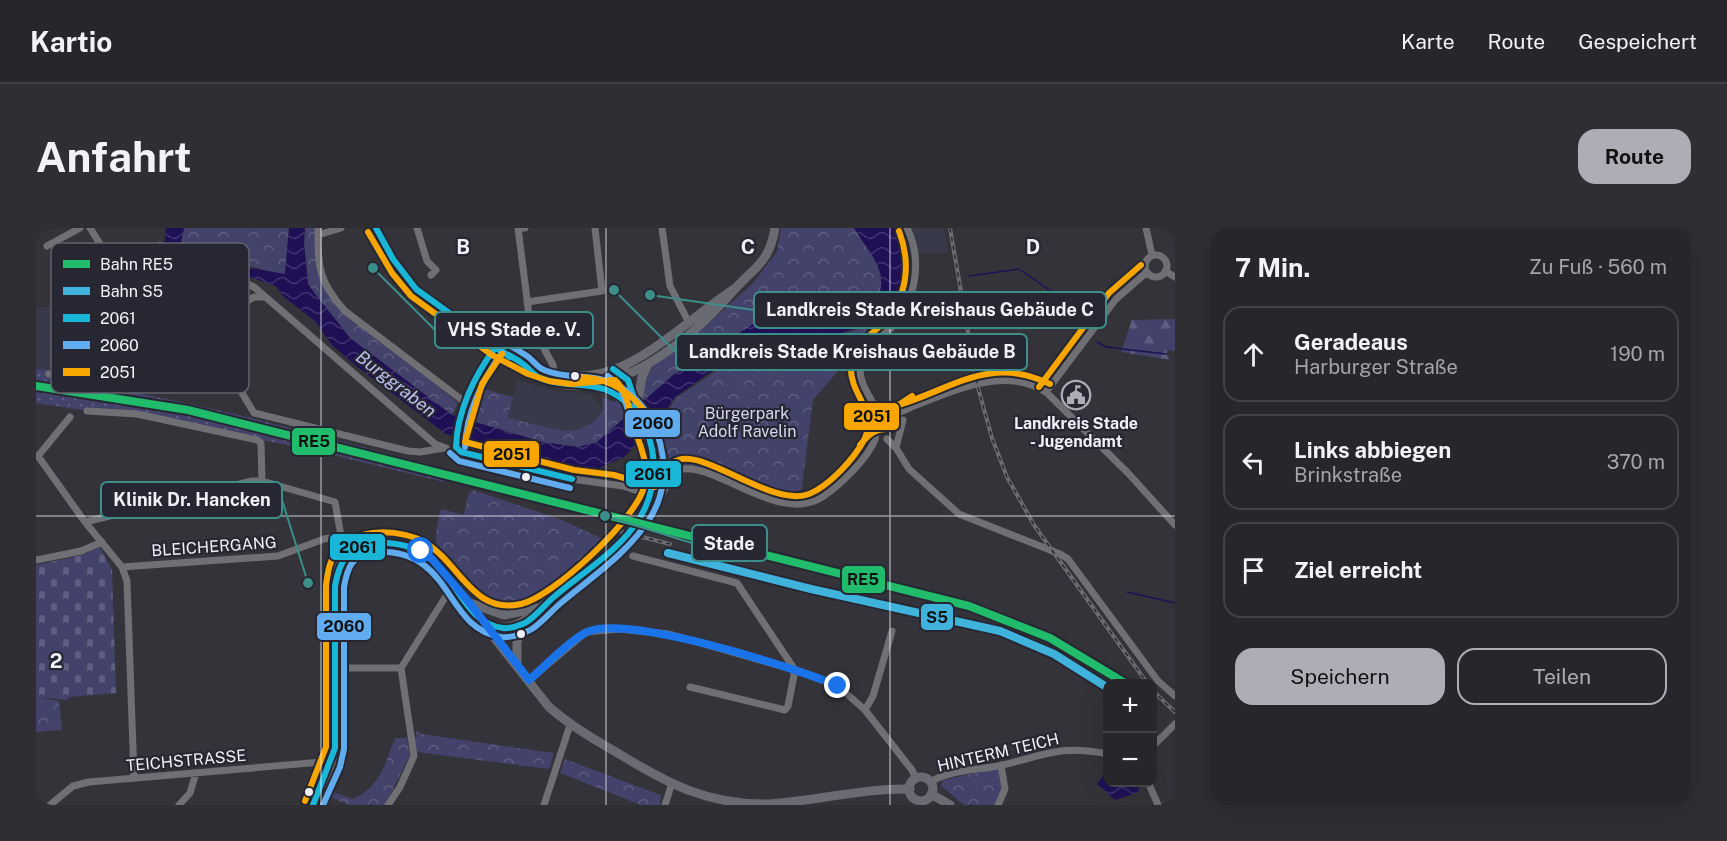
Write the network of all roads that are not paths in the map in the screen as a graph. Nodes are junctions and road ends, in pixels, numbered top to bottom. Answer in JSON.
{"nodes":[{"id":1,"x":80,"y":228,"type":"edge"},
{"id":2,"x":90,"y":228,"type":"edge"},
{"id":3,"x":340,"y":228,"type":"edge"},
{"id":4,"x":376,"y":228,"type":"edge"},
{"id":5,"x":417,"y":228,"type":"edge"},
{"id":6,"x":518,"y":228,"type":"edge"},
{"id":7,"x":525,"y":228,"type":"edge"},
{"id":8,"x":595,"y":228,"type":"edge"},
{"id":9,"x":662,"y":228,"type":"edge"},
{"id":10,"x":775,"y":228,"type":"edge"},
{"id":11,"x":907,"y":228,"type":"edge"},
{"id":12,"x":1146,"y":228,"type":"edge"},
{"id":13,"x":318,"y":232,"type":"edge"},
{"id":14,"x":52,"y":243,"type":"edge"},
{"id":15,"x":99,"y":243,"type":"edge"},
{"id":16,"x":51,"y":244,"type":"edge"},
{"id":17,"x":47,"y":246,"type":"dead end"},
{"id":18,"x":1152,"y":255,"type":"junction"},
{"id":19,"x":1165,"y":271,"type":"junction"},
{"id":20,"x":1148,"y":272,"type":"junction"},
{"id":21,"x":431,"y":275,"type":"dead end"},
{"id":22,"x":1175,"y":277,"type":"edge"},
{"id":23,"x":249,"y":285,"type":"edge"},
{"id":24,"x":264,"y":297,"type":"junction"},
{"id":25,"x":249,"y":300,"type":"edge"},
{"id":26,"x":527,"y":302,"type":"junction"},
{"id":27,"x":691,"y":325,"type":"junction"},
{"id":28,"x":495,"y":348,"type":"junction"},
{"id":29,"x":648,"y":364,"type":"junction"},
{"id":30,"x":524,"y":365,"type":"junction"},
{"id":31,"x":554,"y":374,"type":"junction"},
{"id":32,"x":620,"y":374,"type":"junction"},
{"id":33,"x":587,"y":385,"type":"junction"},
{"id":34,"x":1046,"y":392,"type":"junction"},
{"id":35,"x":242,"y":393,"type":"edge"},
{"id":36,"x":466,"y":403,"type":"junction"},
{"id":37,"x":634,"y":406,"type":"junction"},
{"id":38,"x":877,"y":408,"type":"junction"},
{"id":39,"x":87,"y":411,"type":"dead end"},
{"id":40,"x":906,"y":411,"type":"junction"},
{"id":41,"x":891,"y":414,"type":"junction"},
{"id":42,"x":70,"y":417,"type":"dead end"},
{"id":43,"x":879,"y":418,"type":"junction"},
{"id":44,"x":902,"y":423,"type":"junction"},
{"id":45,"x":877,"y":430,"type":"junction"},
{"id":46,"x":899,"y":434,"type":"junction"},
{"id":47,"x":885,"y":438,"type":"junction"},
{"id":48,"x":874,"y":442,"type":"junction"},
{"id":49,"x":456,"y":444,"type":"junction"},
{"id":50,"x":446,"y":448,"type":"junction"},
{"id":51,"x":896,"y":448,"type":"junction"},
{"id":52,"x":37,"y":456,"type":"edge"},
{"id":53,"x":262,"y":481,"type":"junction"},
{"id":54,"x":85,"y":522,"type":"junction"},
{"id":55,"x":1175,"y":525,"type":"edge"},
{"id":56,"x":341,"y":536,"type":"junction"},
{"id":57,"x":102,"y":542,"type":"junction"},
{"id":58,"x":352,"y":549,"type":"junction"},
{"id":59,"x":633,"y":556,"type":"dead end"},
{"id":60,"x":36,"y":560,"type":"edge"},
{"id":61,"x":123,"y":567,"type":"junction"},
{"id":62,"x":453,"y":585,"type":"junction"},
{"id":63,"x":468,"y":601,"type":"junction"},
{"id":64,"x":542,"y":607,"type":"junction"},
{"id":65,"x":504,"y":615,"type":"junction"},
{"id":66,"x":522,"y":624,"type":"junction"},
{"id":67,"x":498,"y":631,"type":"junction"},
{"id":68,"x":892,"y":631,"type":"dead end"},
{"id":69,"x":511,"y":656,"type":"junction"},
{"id":70,"x":517,"y":664,"type":"junction"},
{"id":71,"x":335,"y":668,"type":"junction"},
{"id":72,"x":401,"y":668,"type":"junction"},
{"id":73,"x":795,"y":670,"type":"junction"},
{"id":74,"x":529,"y":680,"type":"junction"},
{"id":75,"x":690,"y":687,"type":"dead end"},
{"id":76,"x":1175,"y":696,"type":"edge"},
{"id":77,"x":865,"y":710,"type":"junction"},
{"id":78,"x":1175,"y":724,"type":"edge"},
{"id":79,"x":570,"y":725,"type":"junction"},
{"id":80,"x":1157,"y":742,"type":"edge"},
{"id":81,"x":1103,"y":753,"type":"edge"},
{"id":82,"x":331,"y":764,"type":"junction"},
{"id":83,"x":1001,"y":765,"type":"junction"},
{"id":84,"x":196,"y":773,"type":"junction"},
{"id":85,"x":134,"y":777,"type":"junction"},
{"id":86,"x":916,"y":778,"type":"junction"},
{"id":87,"x":930,"y":782,"type":"junction"},
{"id":88,"x":671,"y":786,"type":"junction"},
{"id":89,"x":1150,"y":787,"type":"edge"},
{"id":90,"x":910,"y":789,"type":"junction"},
{"id":91,"x":931,"y":794,"type":"junction"},
{"id":92,"x":61,"y":802,"type":"edge"},
{"id":93,"x":388,"y":804,"type":"edge"},
{"id":94,"x":665,"y":804,"type":"edge"},
{"id":95,"x":50,"y":805,"type":"edge"},
{"id":96,"x":179,"y":805,"type":"edge"},
{"id":97,"x":313,"y":805,"type":"edge"},
{"id":98,"x":544,"y":805,"type":"edge"},
{"id":99,"x":676,"y":805,"type":"edge"},
{"id":100,"x":950,"y":805,"type":"edge"},
{"id":101,"x":998,"y":805,"type":"edge"},
{"id":102,"x":1158,"y":805,"type":"edge"}],
"edges":[{"from":1,"to":14,"type":"street"},
{"from":2,"to":15,"type":"street"},
{"from":3,"to":13,"type":"street"},
{"from":4,"to":28,"type":"main road"},
{"from":5,"to":21,"type":"street"},
{"from":6,"to":7,"type":"street"},
{"from":6,"to":26,"type":"street"},
{"from":8,"to":26,"type":"street"},
{"from":9,"to":27,"type":"street"},
{"from":10,"to":27,"type":"main road"},
{"from":11,"to":38,"type":"street"},
{"from":12,"to":18,"type":"street"},
{"from":13,"to":36,"type":"street"},
{"from":16,"to":17,"type":"street"},
{"from":18,"to":19,"type":"street"},
{"from":18,"to":20,"type":"street"},
{"from":19,"to":20,"type":"street"},
{"from":19,"to":22,"type":"street"},
{"from":20,"to":34,"type":"street"},
{"from":23,"to":24,"type":"street"},
{"from":24,"to":25,"type":"street"},
{"from":24,"to":50,"type":"street"},
{"from":26,"to":31,"type":"street"},
{"from":27,"to":29,"type":"main road"},
{"from":27,"to":32,"type":"main road"},
{"from":28,"to":30,"type":"main road"},
{"from":28,"to":36,"type":"street"},
{"from":29,"to":32,"type":"main road"},
{"from":29,"to":37,"type":"main road"},
{"from":30,"to":31,"type":"main road"},
{"from":30,"to":33,"type":"main road"},
{"from":31,"to":32,"type":"main road"},
{"from":32,"to":33,"type":"main road"},
{"from":32,"to":37,"type":"main road"},
{"from":33,"to":37,"type":"main road"},
{"from":34,"to":40,"type":"street"},
{"from":34,"to":55,"type":"street"},
{"from":35,"to":50,"type":"street"},
{"from":36,"to":49,"type":"street"},
{"from":37,"to":64,"type":"main road"},
{"from":38,"to":41,"type":"street"},
{"from":38,"to":43,"type":"street"},
{"from":39,"to":53,"type":"street"},
{"from":40,"to":41,"type":"street"},
{"from":40,"to":44,"type":"street"},
{"from":41,"to":43,"type":"street"},
{"from":41,"to":44,"type":"street"},
{"from":42,"to":52,"type":"street"},
{"from":43,"to":45,"type":"street"},
{"from":44,"to":46,"type":"street"},
{"from":45,"to":47,"type":"street"},
{"from":45,"to":48,"type":"street"},
{"from":46,"to":47,"type":"street"},
{"from":46,"to":51,"type":"street"},
{"from":47,"to":48,"type":"street"},
{"from":47,"to":51,"type":"street"},
{"from":48,"to":49,"type":"street"},
{"from":49,"to":50,"type":"street"},
{"from":51,"to":76,"type":"street"},
{"from":52,"to":54,"type":"street"},
{"from":53,"to":54,"type":"street"},
{"from":53,"to":56,"type":"street"},
{"from":54,"to":57,"type":"street"},
{"from":56,"to":58,"type":"street"},
{"from":56,"to":61,"type":"street","name":"BLEICHERGANG"},
{"from":57,"to":60,"type":"street"},
{"from":57,"to":61,"type":"street"},
{"from":58,"to":62,"type":"main road"},
{"from":58,"to":71,"type":"main road"},
{"from":59,"to":73,"type":"street"},
{"from":61,"to":85,"type":"street"},
{"from":62,"to":63,"type":"main road"},
{"from":62,"to":72,"type":"street"},
{"from":63,"to":65,"type":"main road"},
{"from":63,"to":67,"type":"main road"},
{"from":64,"to":65,"type":"main road"},
{"from":64,"to":66,"type":"main road"},
{"from":65,"to":67,"type":"main road"},
{"from":66,"to":67,"type":"main road"},
{"from":66,"to":70,"type":"main road"},
{"from":67,"to":69,"type":"main road"},
{"from":67,"to":69,"type":"main road"},
{"from":68,"to":77,"type":"street"},
{"from":69,"to":70,"type":"main road"},
{"from":70,"to":74,"type":"main road"},
{"from":71,"to":72,"type":"street"},
{"from":71,"to":82,"type":"main road"},
{"from":72,"to":93,"type":"street"},
{"from":73,"to":74,"type":"street"},
{"from":73,"to":75,"type":"street"},
{"from":73,"to":77,"type":"street"},
{"from":74,"to":79,"type":"main road"},
{"from":77,"to":86,"type":"street"},
{"from":78,"to":80,"type":"street"},
{"from":79,"to":88,"type":"main road"},
{"from":79,"to":98,"type":"street"},
{"from":81,"to":83,"type":"street","name":"HINTERM TEICH"},
{"from":82,"to":84,"type":"street","name":"TEICHSTRASSE"},
{"from":82,"to":97,"type":"main road"},
{"from":83,"to":87,"type":"street","name":"HINTERM TEICH"},
{"from":83,"to":101,"type":"street"},
{"from":84,"to":85,"type":"street","name":"TEICHSTRASSE"},
{"from":84,"to":96,"type":"street"},
{"from":85,"to":92,"type":"street","name":"TEICHSTRASSE"},
{"from":86,"to":87,"type":"main road"},
{"from":86,"to":90,"type":"main road"},
{"from":87,"to":91,"type":"main road"},
{"from":88,"to":90,"type":"main road"},
{"from":88,"to":94,"type":"street"},
{"from":89,"to":102,"type":"street"},
{"from":90,"to":91,"type":"main road"},
{"from":91,"to":100,"type":"main road"},
{"from":92,"to":95,"type":"street","name":"TEICHSTRASSE"},
{"from":94,"to":99,"type":"street"}]}
